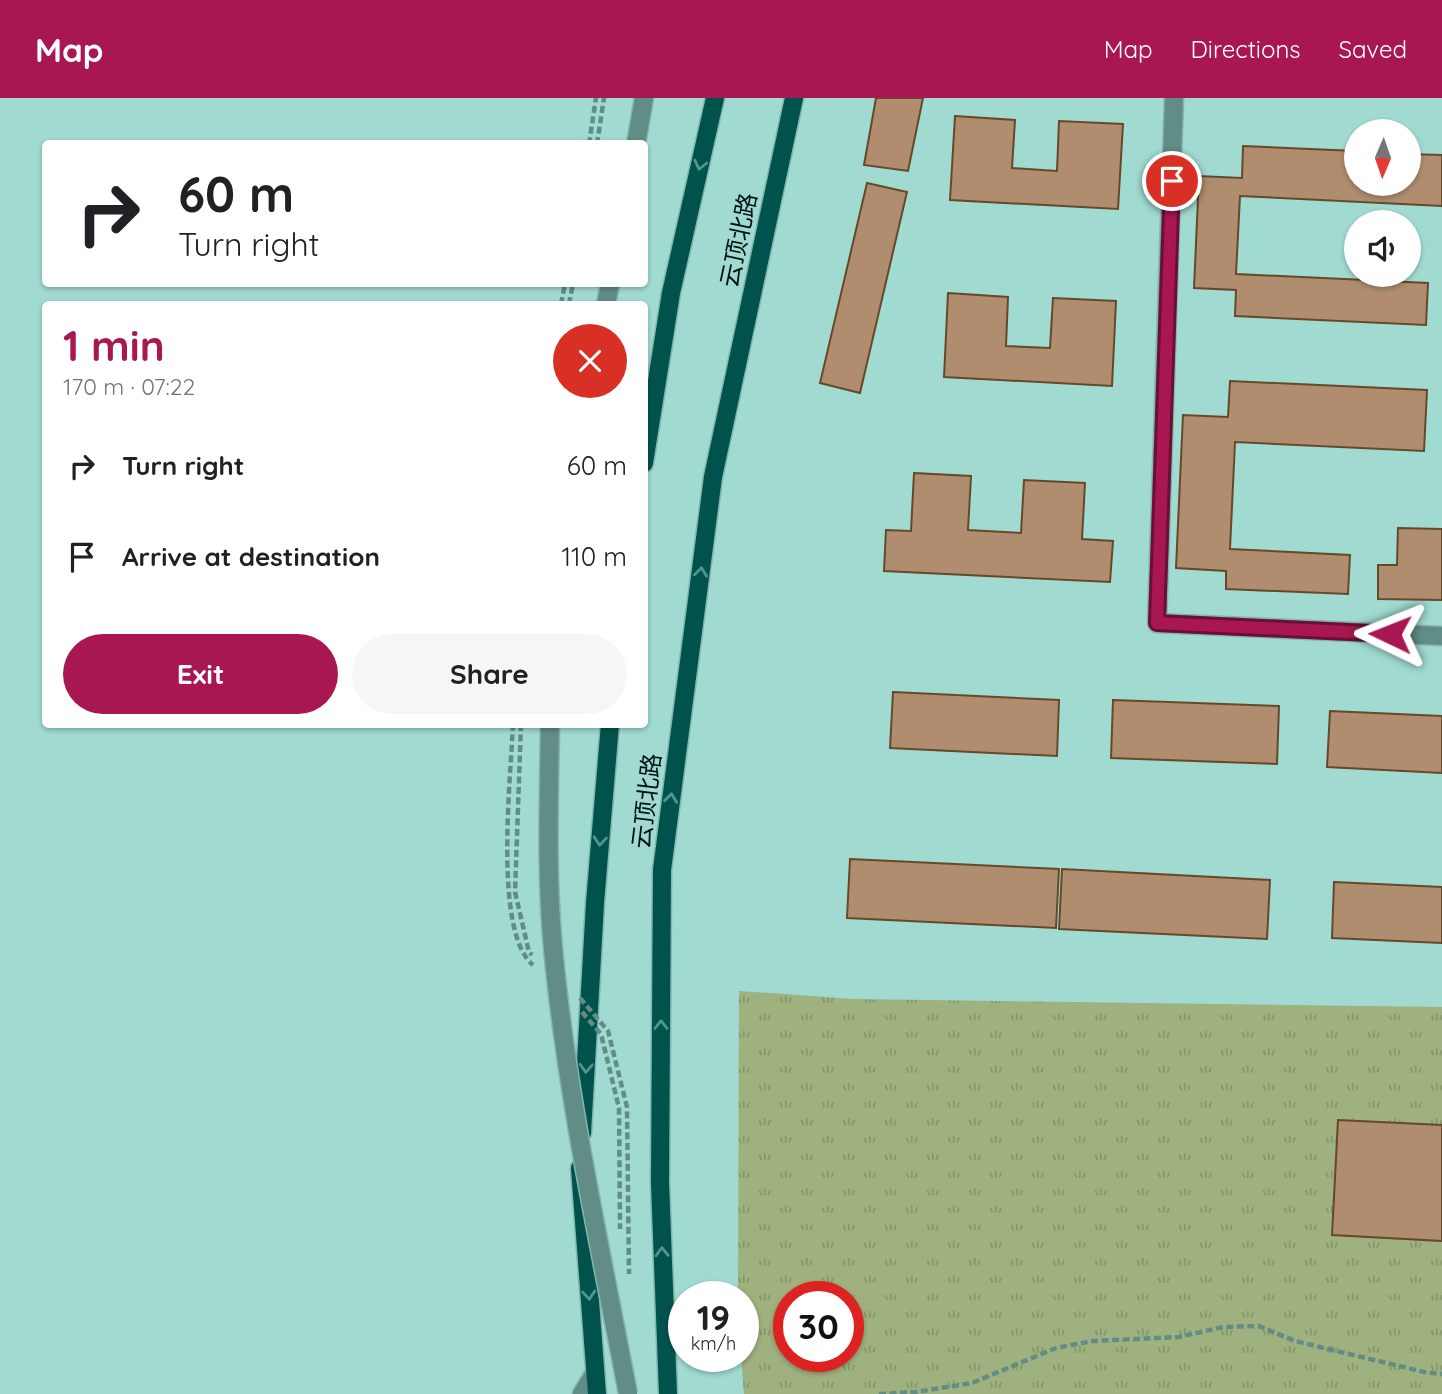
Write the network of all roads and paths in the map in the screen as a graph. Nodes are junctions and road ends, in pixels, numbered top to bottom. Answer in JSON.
{"nodes":[{"id":1,"x":596,"y":98,"type":"edge"},
{"id":2,"x":604,"y":98,"type":"edge"},
{"id":3,"x":645,"y":98,"type":"edge"},
{"id":4,"x":715,"y":98,"type":"edge"},
{"id":5,"x":794,"y":98,"type":"edge"},
{"id":6,"x":1174,"y":98,"type":"edge"},
{"id":7,"x":590,"y":140,"type":"edge"},
{"id":8,"x":598,"y":140,"type":"edge"},
{"id":9,"x":637,"y":140,"type":"edge"},
{"id":10,"x":648,"y":438,"type":"edge"},
{"id":11,"x":1442,"y":636,"type":"edge"},
{"id":12,"x":550,"y":728,"type":"edge"},
{"id":13,"x":610,"y":728,"type":"edge"},
{"id":14,"x":595,"y":1373,"type":"junction"},
{"id":15,"x":1442,"y":1374,"type":"edge"},
{"id":16,"x":916,"y":1392,"type":"edge"},
{"id":17,"x":582,"y":1394,"type":"edge"},
{"id":18,"x":597,"y":1394,"type":"edge"},
{"id":19,"x":628,"y":1394,"type":"edge"},
{"id":20,"x":668,"y":1394,"type":"edge"},
{"id":21,"x":879,"y":1394,"type":"edge"}],
"edges":[{"from":1,"to":7,"type":"path"},
{"from":2,"to":8,"type":"path"},
{"from":3,"to":9,"type":"street"},
{"from":4,"to":10,"type":"main road","one_way":true},
{"from":20,"to":5,"type":"main road","name":"云顶北路","one_way":true},
{"from":6,"to":11,"type":"street"},
{"from":12,"to":19,"type":"street","bridge":true},
{"from":13,"to":14,"type":"main road","name":"云顶北路","one_way":true},
{"from":14,"to":17,"type":"street"},
{"from":14,"to":18,"type":"main road","name":"云顶北路"},
{"from":15,"to":16,"type":"path"},
{"from":16,"to":21,"type":"path"}]}
